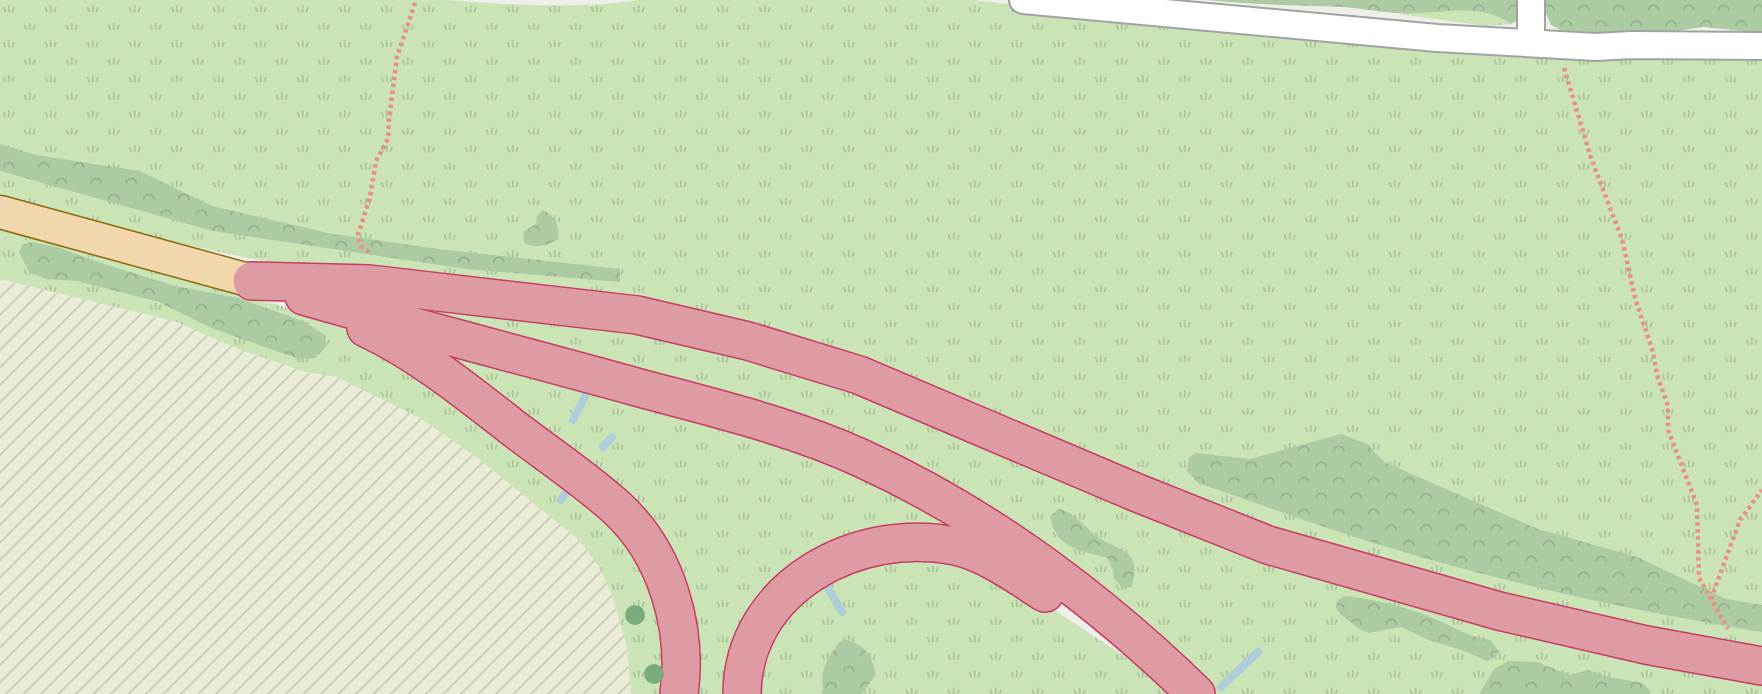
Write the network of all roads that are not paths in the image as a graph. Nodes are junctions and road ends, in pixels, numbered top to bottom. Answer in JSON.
{"nodes":[{"id":1,"x":1023,"y":0,"type":"edge"},
{"id":2,"x":1531,"y":0,"type":"edge"},
{"id":3,"x":1531,"y":43,"type":"junction"},
{"id":4,"x":1762,"y":46,"type":"edge"},
{"id":5,"x":0,"y":212,"type":"edge"},
{"id":6,"x":252,"y":281,"type":"junction"},
{"id":7,"x":1136,"y":637,"type":"junction"},
{"id":8,"x":1752,"y":664,"type":"edge"},
{"id":9,"x":679,"y":694,"type":"edge"},
{"id":10,"x":742,"y":694,"type":"edge"},
{"id":11,"x":1196,"y":694,"type":"edge"}],
"edges":[{"from":1,"to":3,"type":"lane"},
{"from":2,"to":3,"type":"lane"},
{"from":3,"to":4,"type":"lane"},
{"from":5,"to":6,"type":"main road"},
{"from":6,"to":7,"type":"highway"},
{"from":6,"to":8,"type":"highway"},
{"from":6,"to":9,"type":"highway"},
{"from":7,"to":10,"type":"highway"},
{"from":7,"to":11,"type":"highway"}]}
